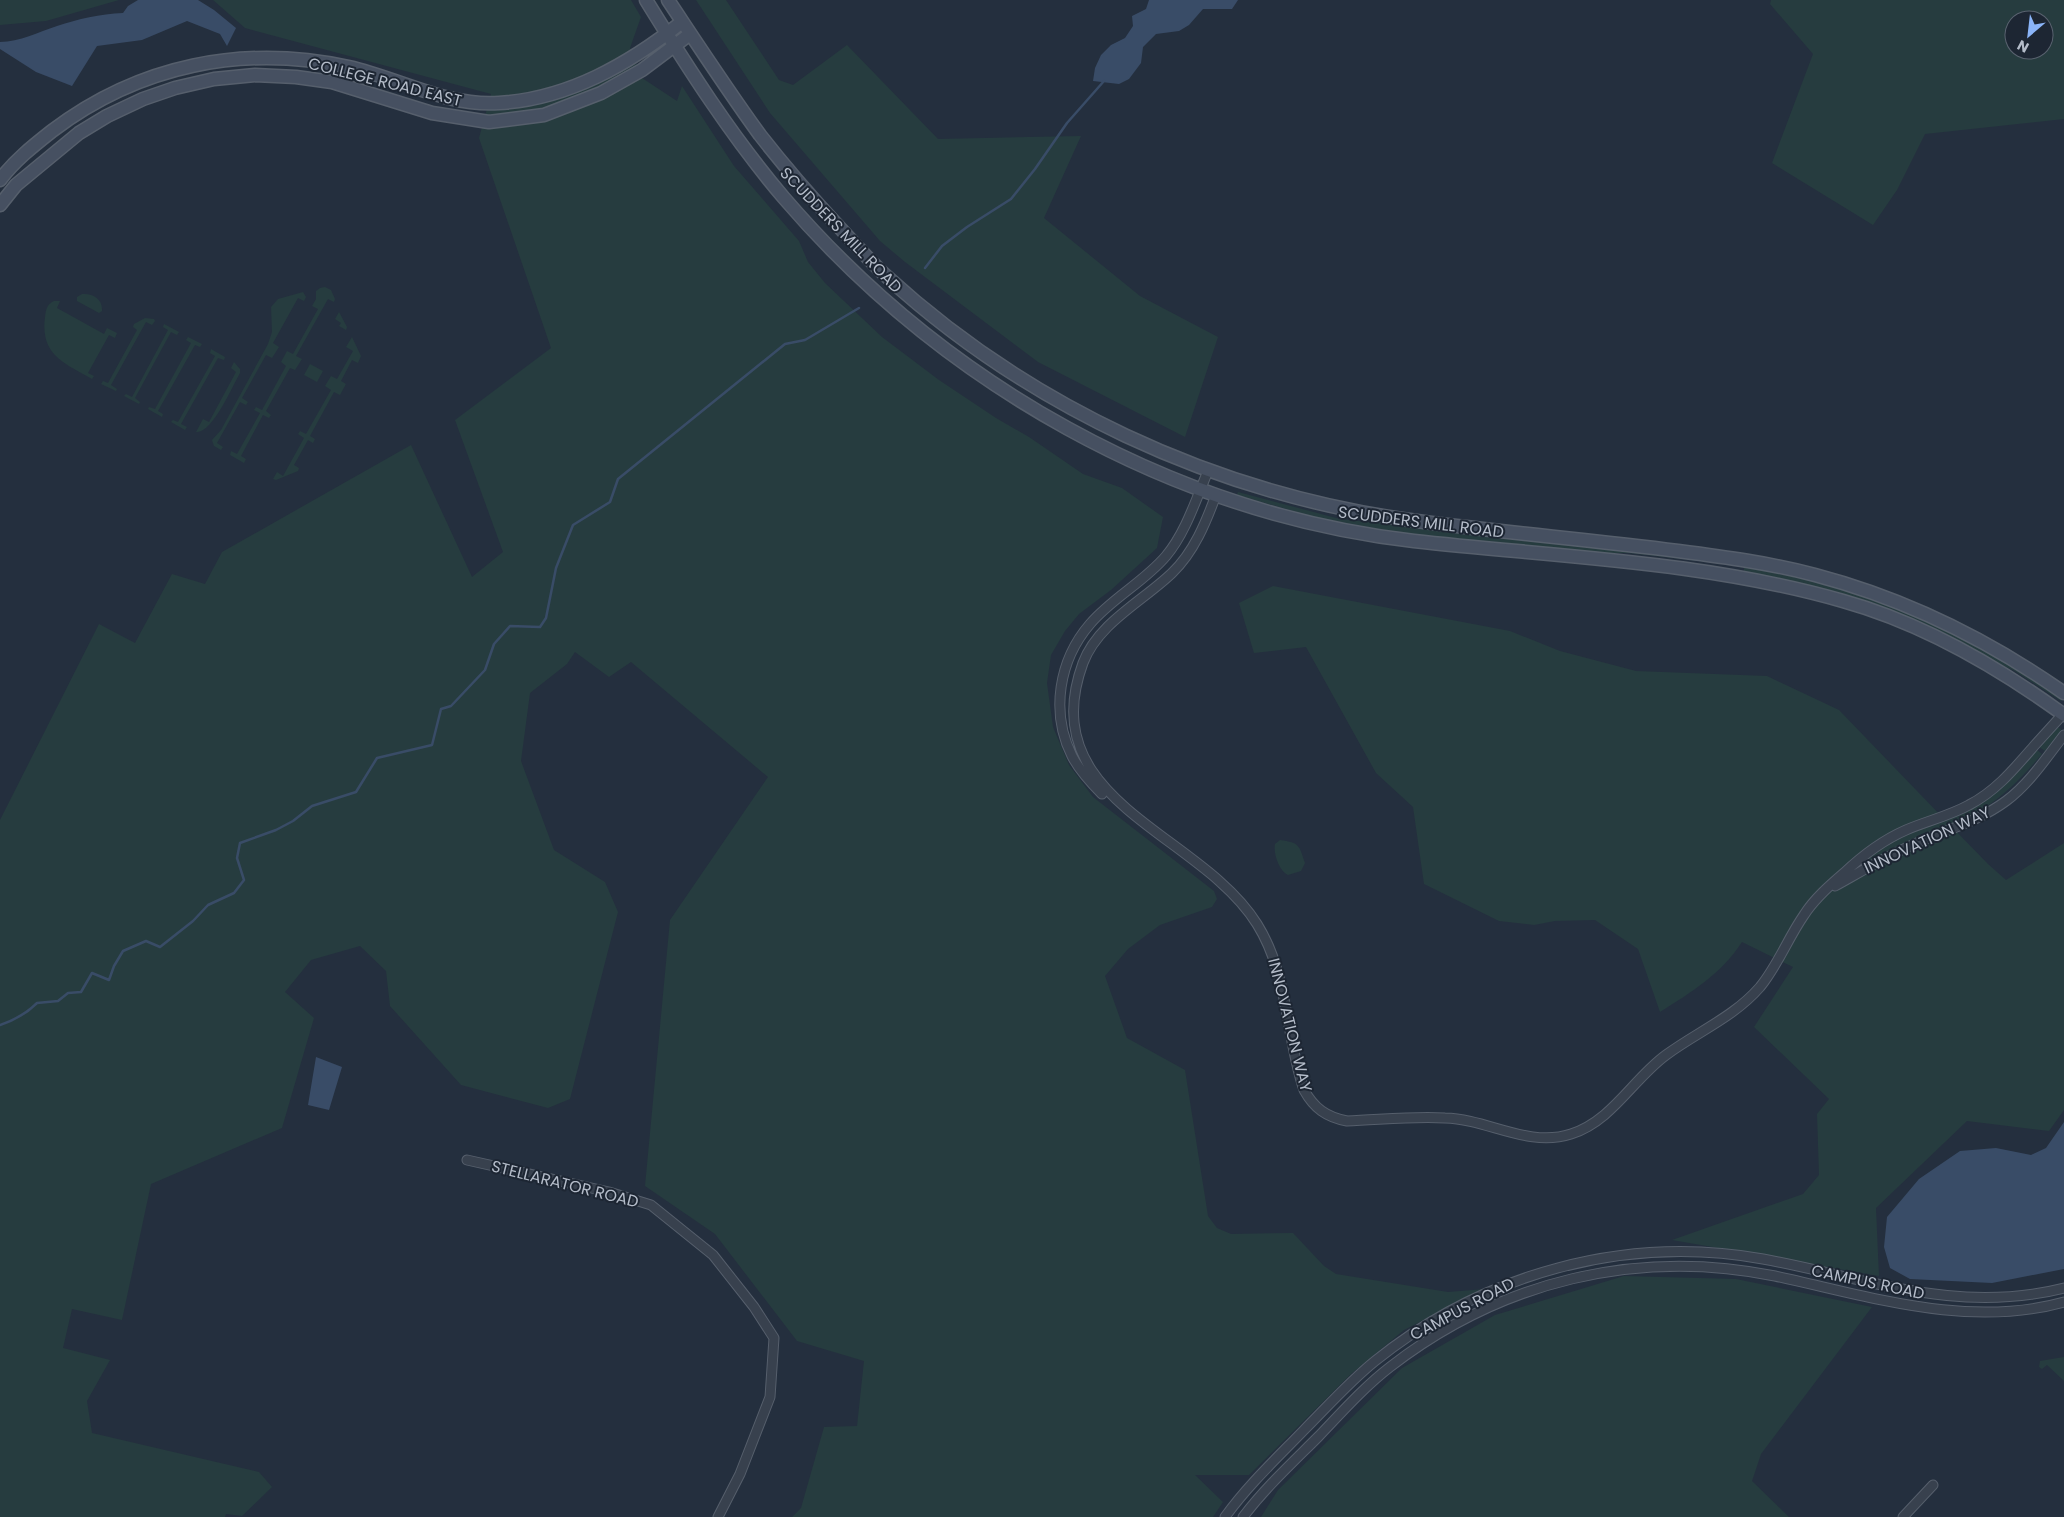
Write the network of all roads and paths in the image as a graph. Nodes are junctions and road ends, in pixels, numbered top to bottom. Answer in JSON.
{"nodes":[{"id":1,"x":646,"y":0,"type":"edge"},
{"id":2,"x":668,"y":0,"type":"edge"},
{"id":3,"x":682,"y":22,"type":"junction"},
{"id":4,"x":667,"y":34,"type":"junction"},
{"id":5,"x":690,"y":34,"type":"junction"},
{"id":6,"x":675,"y":46,"type":"junction"},
{"id":7,"x":0,"y":180,"type":"edge"},
{"id":8,"x":0,"y":205,"type":"edge"},
{"id":9,"x":1208,"y":471,"type":"junction"},
{"id":10,"x":1200,"y":489,"type":"junction"},
{"id":11,"x":1216,"y":494,"type":"junction"},
{"id":12,"x":2064,"y":693,"type":"edge"},
{"id":13,"x":2064,"y":714,"type":"edge"},
{"id":14,"x":2064,"y":735,"type":"edge"},
{"id":15,"x":1124,"y":807,"type":"junction"},
{"id":16,"x":1896,"y":835,"type":"junction"},
{"id":17,"x":1904,"y":850,"type":"junction"},
{"id":18,"x":1824,"y":893,"type":"junction"},
{"id":19,"x":467,"y":1160,"type":"dead end"},
{"id":20,"x":2064,"y":1288,"type":"edge"},
{"id":21,"x":2064,"y":1302,"type":"edge"},
{"id":22,"x":1933,"y":1485,"type":"dead end"},
{"id":23,"x":718,"y":1517,"type":"edge"},
{"id":24,"x":1225,"y":1517,"type":"edge"},
{"id":25,"x":1243,"y":1517,"type":"edge"},
{"id":26,"x":1903,"y":1517,"type":"edge"}],
"edges":[{"from":1,"to":4,"type":"main road","name":"SCUDDERS MILL ROAD"},
{"from":2,"to":3,"type":"main road","name":"SCUDDERS MILL ROAD"},
{"from":3,"to":4,"type":"main road","name":"COLLEGE ROAD EAST"},
{"from":3,"to":5,"type":"main road","name":"SCUDDERS MILL ROAD"},
{"from":4,"to":6,"type":"main road","name":"SCUDDERS MILL ROAD"},
{"from":4,"to":7,"type":"main road","name":"COLLEGE ROAD EAST"},
{"from":5,"to":6,"type":"main road","name":"COLLEGE ROAD EAST"},
{"from":5,"to":9,"type":"main road","name":"SCUDDERS MILL ROAD"},
{"from":6,"to":8,"type":"main road","name":"COLLEGE ROAD EAST"},
{"from":6,"to":10,"type":"main road","name":"SCUDDERS MILL ROAD"},
{"from":9,"to":10,"type":"street","name":"INNOVATION WAY"},
{"from":9,"to":12,"type":"main road","name":"SCUDDERS MILL ROAD"},
{"from":10,"to":11,"type":"main road","name":"SCUDDERS MILL ROAD"},
{"from":10,"to":15,"type":"street","name":"INNOVATION WAY"},
{"from":11,"to":13,"type":"main road","name":"SCUDDERS MILL ROAD"},
{"from":11,"to":15,"type":"street","name":"INNOVATION WAY"},
{"from":13,"to":16,"type":"street","name":"INNOVATION WAY"},
{"from":14,"to":17,"type":"street","name":"INNOVATION WAY"},
{"from":15,"to":18,"type":"street","name":"INNOVATION WAY"},
{"from":16,"to":17,"type":"street"},
{"from":16,"to":18,"type":"street","name":"INNOVATION WAY"},
{"from":17,"to":18,"type":"street","name":"INNOVATION WAY"},
{"from":19,"to":23,"type":"street","name":"STELLARATOR ROAD"},
{"from":20,"to":24,"type":"street","name":"CAMPUS ROAD"},
{"from":21,"to":25,"type":"street","name":"CAMPUS ROAD"},
{"from":22,"to":26,"type":"street"}]}
